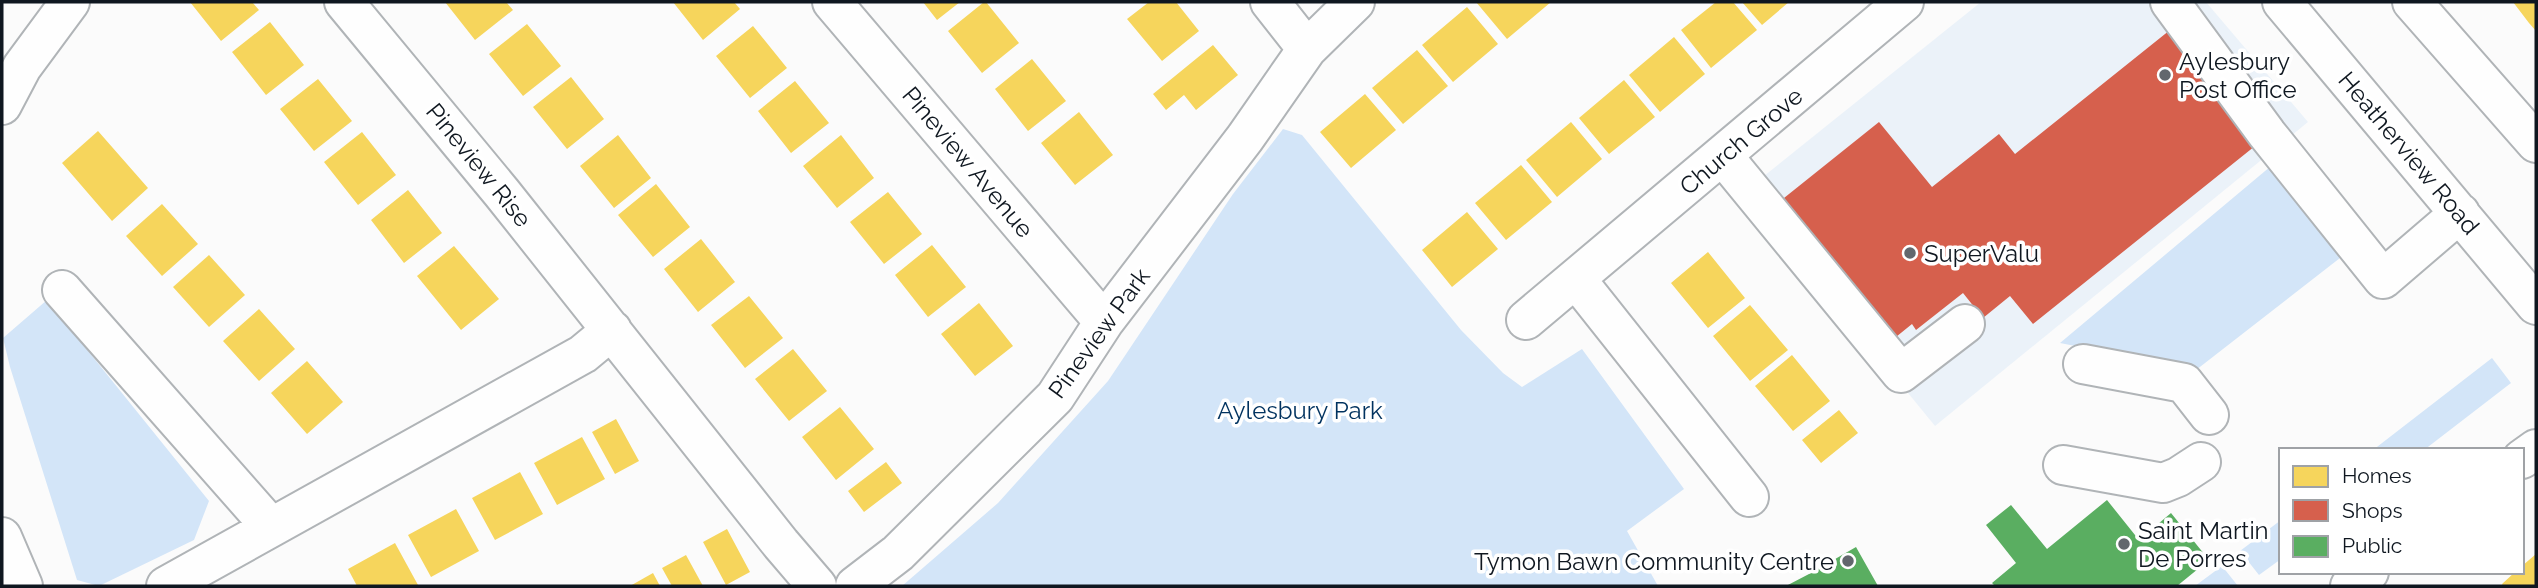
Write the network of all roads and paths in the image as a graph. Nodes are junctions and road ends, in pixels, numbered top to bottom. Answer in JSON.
{"nodes":[{"id":1,"x":70,"y":2,"type":"edge"},
{"id":2,"x":344,"y":2,"type":"edge"},
{"id":3,"x":832,"y":2,"type":"edge"},
{"id":4,"x":1270,"y":2,"type":"edge"},
{"id":5,"x":1355,"y":2,"type":"edge"},
{"id":6,"x":1904,"y":2,"type":"edge"},
{"id":7,"x":2170,"y":2,"type":"edge"},
{"id":8,"x":2282,"y":2,"type":"edge"},
{"id":9,"x":2412,"y":2,"type":"edge"},
{"id":10,"x":1307,"y":49,"type":"junction"},
{"id":11,"x":2,"y":105,"type":"edge"},
{"id":12,"x":2536,"y":143,"type":"edge"},
{"id":13,"x":1723,"y":156,"type":"junction"},
{"id":14,"x":2460,"y":213,"type":"junction"},
{"id":15,"x":1576,"y":279,"type":"junction"},
{"id":16,"x":62,"y":290,"type":"dead end"},
{"id":17,"x":2536,"y":305,"type":"edge"},
{"id":18,"x":1526,"y":320,"type":"dead end"},
{"id":19,"x":1104,"y":322,"type":"junction"},
{"id":20,"x":1965,"y":324,"type":"dead end"},
{"id":21,"x":612,"y":330,"type":"junction"},
{"id":22,"x":2084,"y":364,"type":"dead end"},
{"id":23,"x":2209,"y":415,"type":"dead end"},
{"id":24,"x":2201,"y":462,"type":"dead end"},
{"id":25,"x":2063,"y":466,"type":"dead end"},
{"id":26,"x":1749,"y":498,"type":"dead end"},
{"id":27,"x":271,"y":527,"type":"junction"},
{"id":28,"x":2,"y":537,"type":"edge"},
{"id":29,"x":2366,"y":574,"type":"edge"},
{"id":30,"x":23,"y":586,"type":"edge"},
{"id":31,"x":166,"y":586,"type":"edge"},
{"id":32,"x":817,"y":586,"type":"edge"},
{"id":33,"x":855,"y":586,"type":"edge"},
{"id":34,"x":2350,"y":586,"type":"edge"}],
"edges":[{"from":1,"to":11,"type":"street"},
{"from":2,"to":21,"type":"street","name":"Pineview Rise"},
{"from":3,"to":19,"type":"street","name":"Pineview Avenue"},
{"from":4,"to":10,"type":"street"},
{"from":5,"to":10,"type":"street","name":"Pineview Park"},
{"from":6,"to":13,"type":"street","name":"Church Grove"},
{"from":7,"to":14,"type":"street"},
{"from":8,"to":14,"type":"street","name":"Heatherview Road"},
{"from":9,"to":12,"type":"street"},
{"from":10,"to":19,"type":"street","name":"Pineview Park"},
{"from":13,"to":15,"type":"street","name":"Church Grove"},
{"from":13,"to":20,"type":"street"},
{"from":14,"to":17,"type":"street","name":"Heatherview Road"},
{"from":15,"to":18,"type":"street","name":"Church Grove"},
{"from":15,"to":26,"type":"street"},
{"from":16,"to":27,"type":"street"},
{"from":19,"to":33,"type":"street","name":"Pineview Park"},
{"from":21,"to":27,"type":"street"},
{"from":21,"to":32,"type":"street","name":"Pineview Rise"},
{"from":22,"to":23,"type":"street"},
{"from":24,"to":25,"type":"street"},
{"from":27,"to":31,"type":"street"},
{"from":28,"to":30,"type":"street"},
{"from":29,"to":34,"type":"street"}]}
